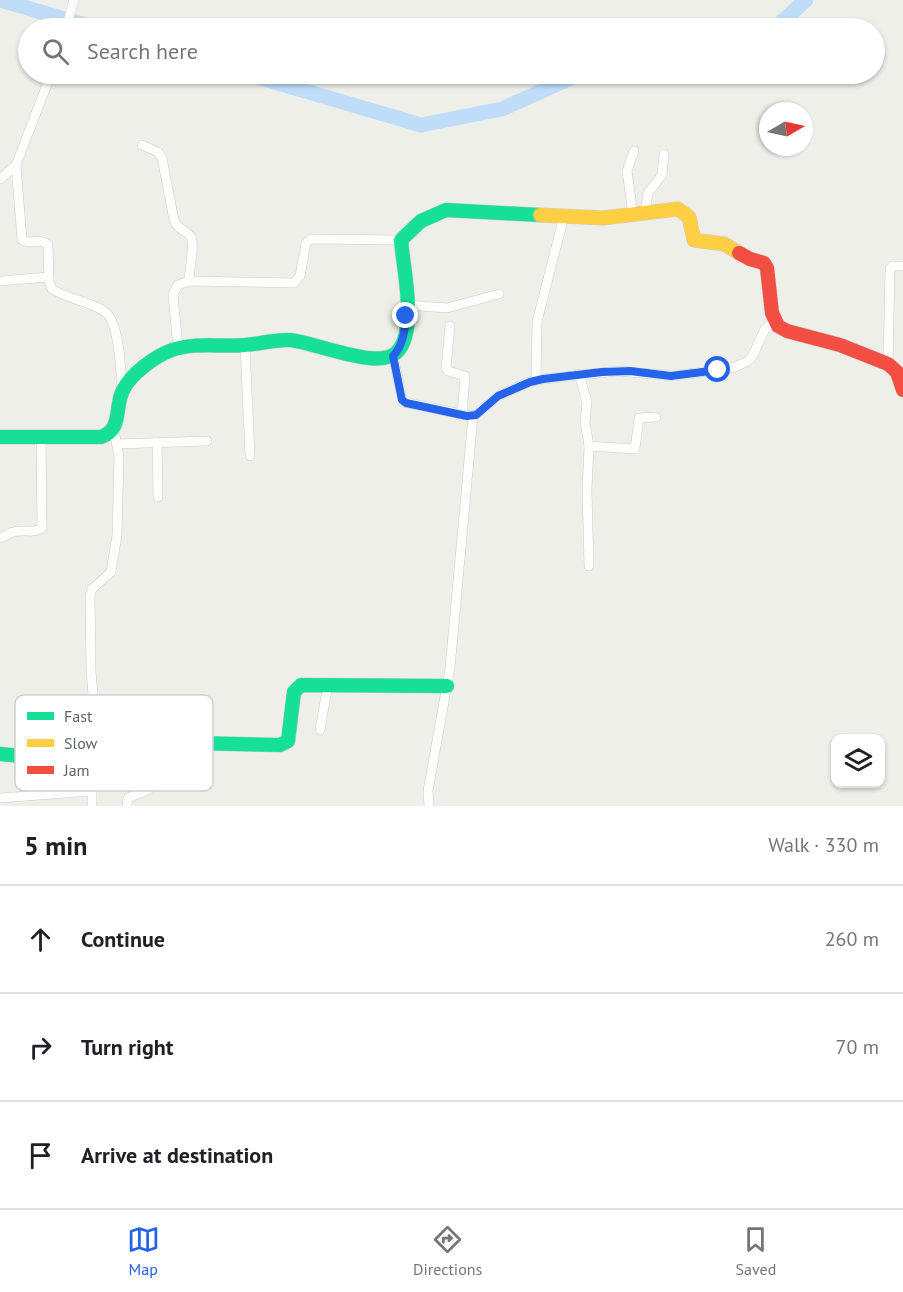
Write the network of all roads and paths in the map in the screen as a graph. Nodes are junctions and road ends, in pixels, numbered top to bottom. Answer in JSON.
{"nodes":[{"id":1,"x":74,"y":0,"type":"edge"},
{"id":2,"x":69,"y":18,"type":"edge"},
{"id":3,"x":47,"y":84,"type":"edge"},
{"id":4,"x":142,"y":146,"type":"dead end"},
{"id":5,"x":634,"y":151,"type":"dead end"},
{"id":6,"x":664,"y":154,"type":"dead end"},
{"id":7,"x":16,"y":165,"type":"junction"},
{"id":8,"x":0,"y":179,"type":"edge"},
{"id":9,"x":639,"y":213,"type":"junction"},
{"id":10,"x":564,"y":216,"type":"junction"},
{"id":11,"x":401,"y":240,"type":"junction"},
{"id":12,"x":903,"y":266,"type":"edge"},
{"id":13,"x":49,"y":277,"type":"junction"},
{"id":14,"x":0,"y":281,"type":"edge"},
{"id":15,"x":189,"y":281,"type":"junction"},
{"id":16,"x":499,"y":294,"type":"dead end"},
{"id":17,"x":407,"y":305,"type":"junction"},
{"id":18,"x":775,"y":322,"type":"junction"},
{"id":19,"x":450,"y":326,"type":"dead end"},
{"id":20,"x":245,"y":346,"type":"junction"},
{"id":21,"x":178,"y":349,"type":"junction"},
{"id":22,"x":393,"y":356,"type":"junction"},
{"id":23,"x":888,"y":364,"type":"junction"},
{"id":24,"x":579,"y":374,"type":"junction"},
{"id":25,"x":536,"y":380,"type":"junction"},
{"id":26,"x":903,"y":390,"type":"edge"},
{"id":27,"x":122,"y":391,"type":"junction"},
{"id":28,"x":462,"y":415,"type":"junction"},
{"id":29,"x":474,"y":416,"type":"junction"},
{"id":30,"x":656,"y":417,"type":"dead end"},
{"id":31,"x":0,"y":437,"type":"edge"},
{"id":32,"x":41,"y":437,"type":"junction"},
{"id":33,"x":116,"y":437,"type":"junction"},
{"id":34,"x":207,"y":441,"type":"dead end"},
{"id":35,"x":157,"y":442,"type":"junction"},
{"id":36,"x":589,"y":446,"type":"junction"},
{"id":37,"x":250,"y":456,"type":"dead end"},
{"id":38,"x":158,"y":497,"type":"dead end"},
{"id":39,"x":0,"y":538,"type":"edge"},
{"id":40,"x":589,"y":566,"type":"dead end"},
{"id":41,"x":328,"y":684,"type":"junction"},
{"id":42,"x":447,"y":686,"type":"junction"},
{"id":43,"x":92,"y":695,"type":"edge"},
{"id":44,"x":320,"y":730,"type":"dead end"},
{"id":45,"x":213,"y":743,"type":"edge"},
{"id":46,"x":0,"y":754,"type":"edge"},
{"id":47,"x":15,"y":755,"type":"edge"},
{"id":48,"x":92,"y":791,"type":"joint"},
{"id":49,"x":146,"y":791,"type":"edge"},
{"id":50,"x":53,"y":794,"type":"junction"},
{"id":51,"x":0,"y":798,"type":"edge"},
{"id":52,"x":54,"y":806,"type":"edge"},
{"id":53,"x":92,"y":806,"type":"edge"},
{"id":54,"x":127,"y":806,"type":"edge"},
{"id":55,"x":429,"y":806,"type":"edge"}],
"edges":[{"from":1,"to":2,"type":"street"},
{"from":3,"to":7,"type":"street"},
{"from":4,"to":15,"type":"street"},
{"from":5,"to":9,"type":"street"},
{"from":6,"to":9,"type":"street"},
{"from":7,"to":8,"type":"street"},
{"from":7,"to":13,"type":"street"},
{"from":9,"to":10,"type":"street"},
{"from":9,"to":18,"type":"street"},
{"from":10,"to":11,"type":"street"},
{"from":10,"to":25,"type":"street"},
{"from":11,"to":15,"type":"street"},
{"from":11,"to":17,"type":"street"},
{"from":12,"to":23,"type":"street"},
{"from":13,"to":14,"type":"street"},
{"from":13,"to":27,"type":"street"},
{"from":15,"to":21,"type":"street"},
{"from":16,"to":17,"type":"street"},
{"from":17,"to":22,"type":"street"},
{"from":18,"to":23,"type":"street"},
{"from":18,"to":24,"type":"street"},
{"from":19,"to":28,"type":"street"},
{"from":20,"to":21,"type":"street"},
{"from":20,"to":22,"type":"street"},
{"from":20,"to":37,"type":"street"},
{"from":21,"to":27,"type":"street"},
{"from":22,"to":28,"type":"street"},
{"from":23,"to":26,"type":"street"},
{"from":24,"to":25,"type":"street"},
{"from":24,"to":36,"type":"street"},
{"from":25,"to":29,"type":"street"},
{"from":27,"to":33,"type":"street"},
{"from":28,"to":29,"type":"street"},
{"from":29,"to":42,"type":"street"},
{"from":30,"to":36,"type":"street"},
{"from":31,"to":32,"type":"street"},
{"from":32,"to":33,"type":"street"},
{"from":32,"to":39,"type":"street"},
{"from":33,"to":35,"type":"street"},
{"from":33,"to":43,"type":"street"},
{"from":34,"to":35,"type":"street"},
{"from":35,"to":38,"type":"street"},
{"from":36,"to":40,"type":"street"},
{"from":41,"to":42,"type":"street"},
{"from":41,"to":44,"type":"street"},
{"from":41,"to":45,"type":"street"},
{"from":42,"to":55,"type":"street"},
{"from":46,"to":47,"type":"street"},
{"from":48,"to":50,"type":"street"},
{"from":48,"to":53,"type":"street"},
{"from":49,"to":54,"type":"street"},
{"from":50,"to":51,"type":"street"},
{"from":50,"to":52,"type":"street"}]}
